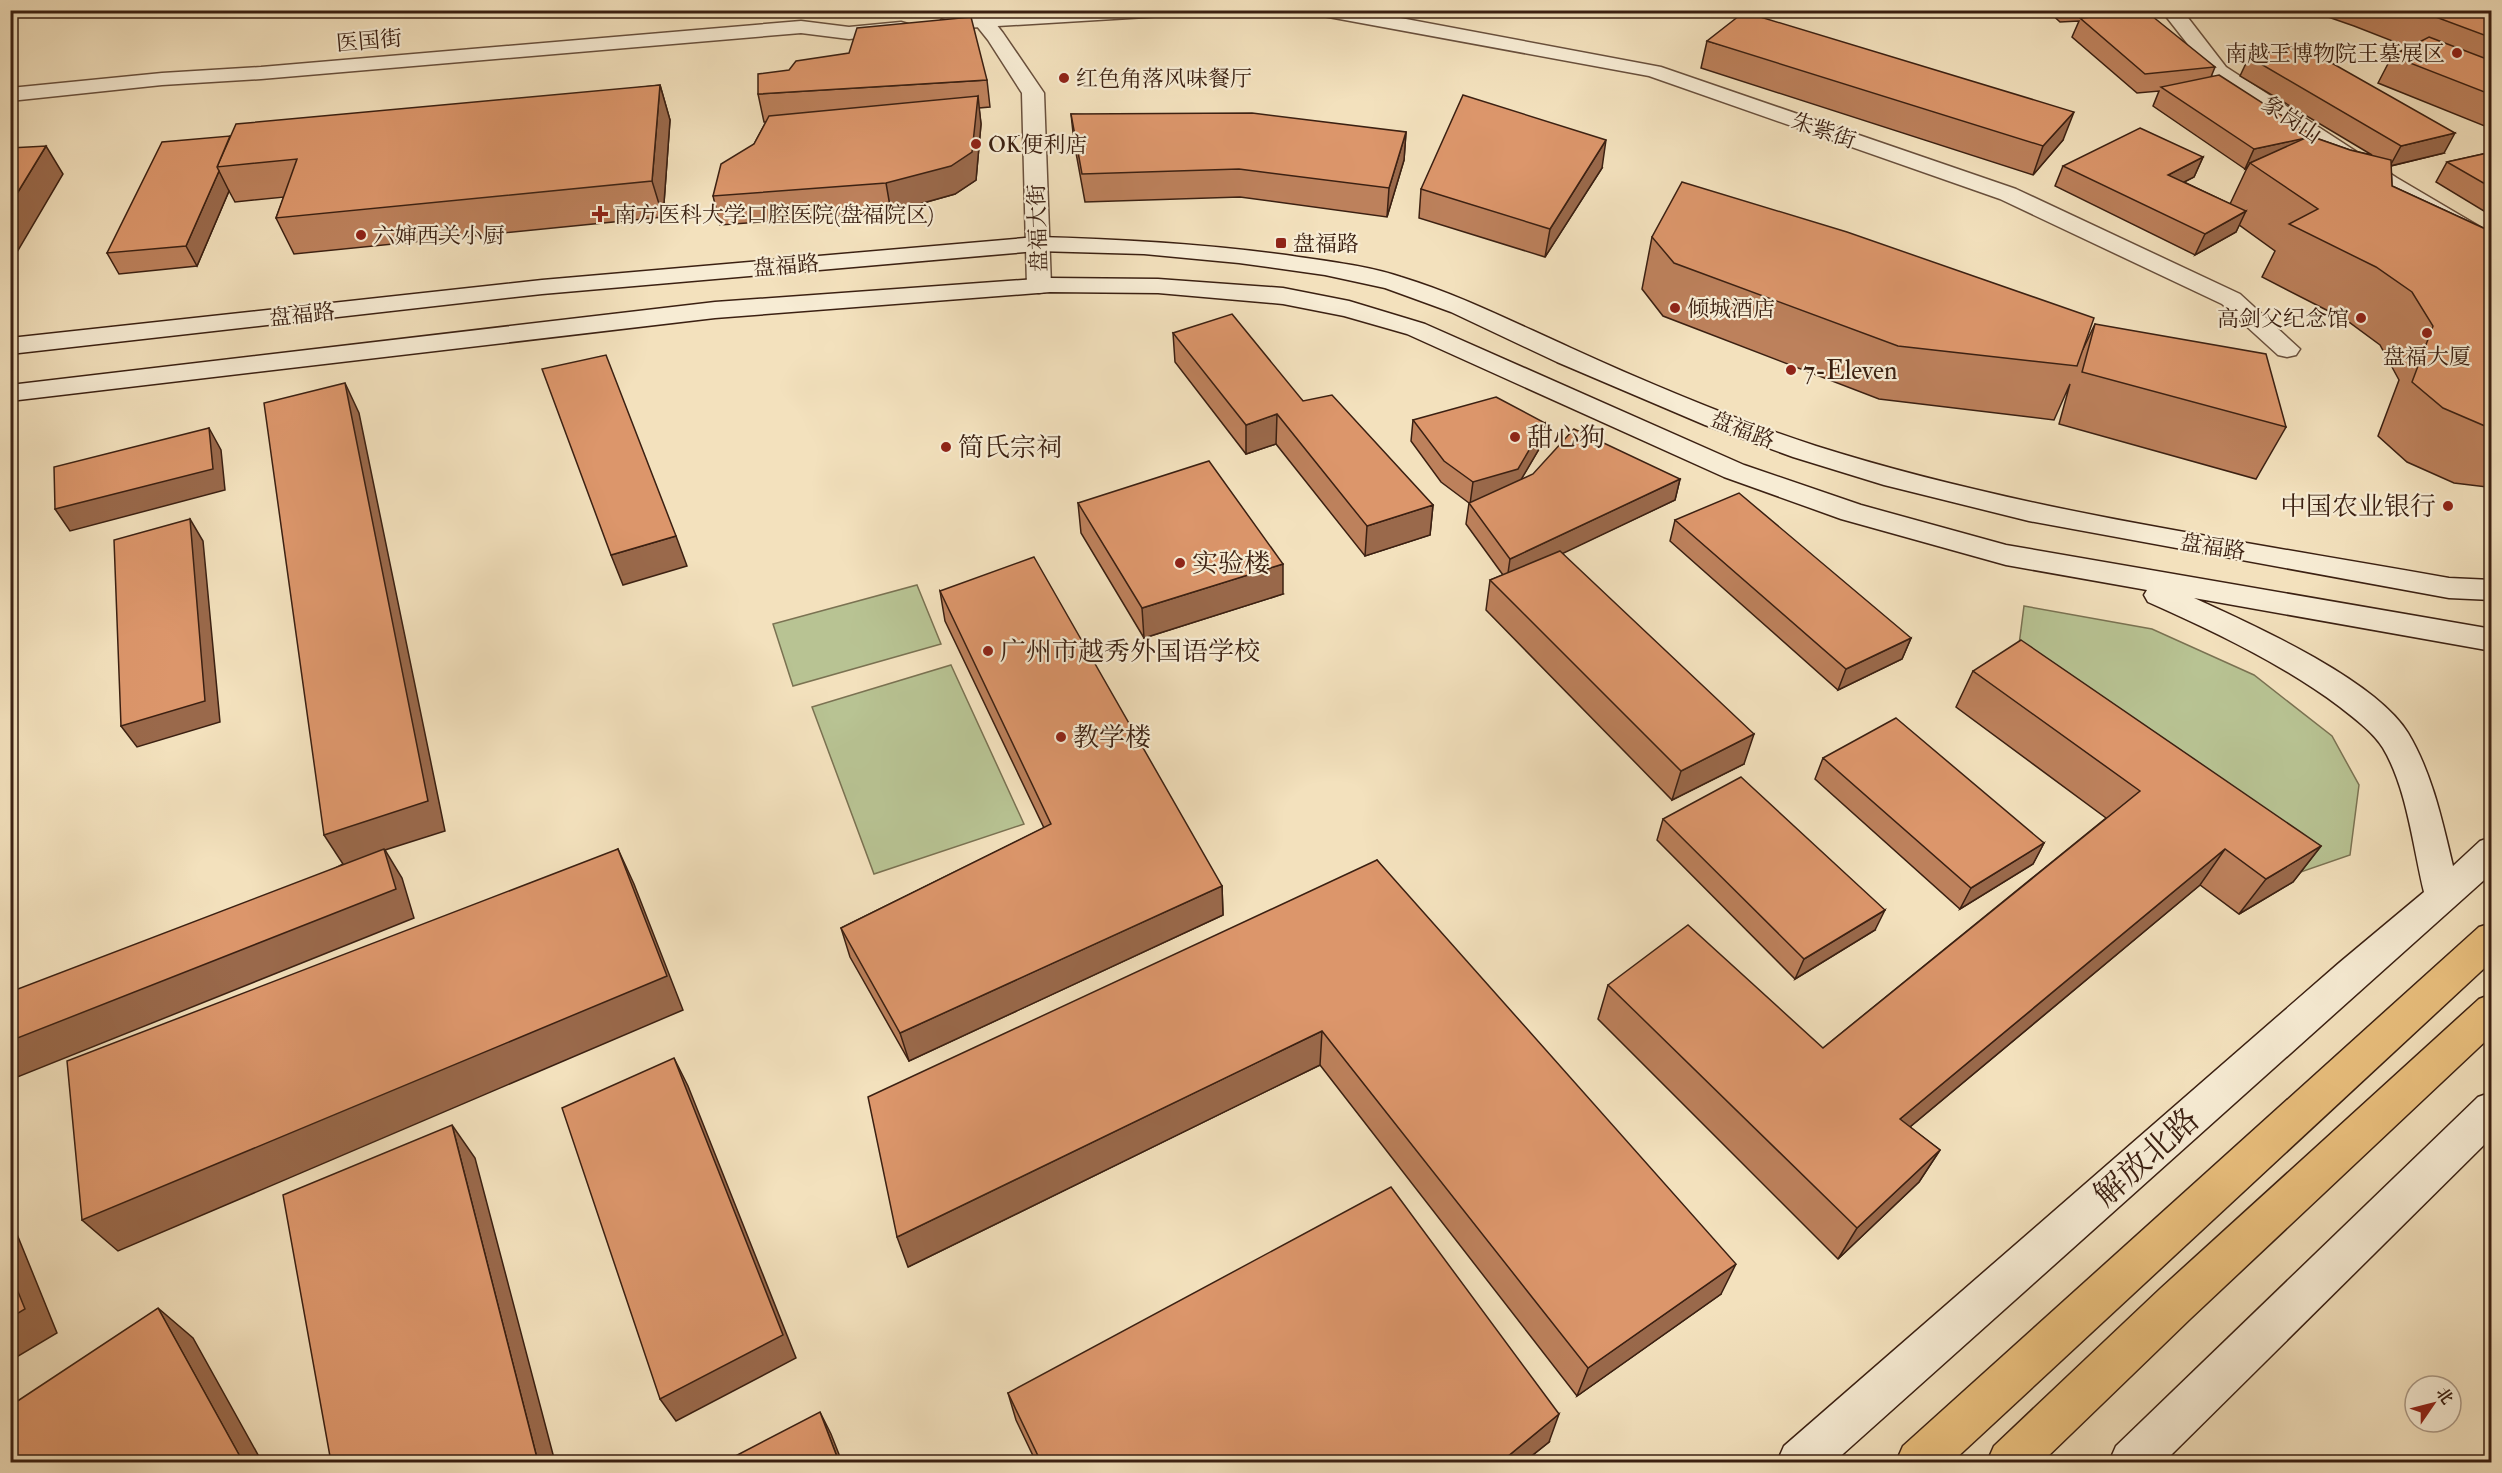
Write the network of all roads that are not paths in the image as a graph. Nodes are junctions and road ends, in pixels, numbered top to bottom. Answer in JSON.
{"nodes":[{"id":1,"x":1163,"y":10,"type":"edge"},
{"id":2,"x":1323,"y":10,"type":"edge"},
{"id":3,"x":2171,"y":10,"type":"edge"},
{"id":4,"x":978,"y":15,"type":"edge"},
{"id":5,"x":10,"y":95,"type":"edge"},
{"id":6,"x":1037,"y":244,"type":"junction"},
{"id":7,"x":2492,"y":245,"type":"edge"},
{"id":8,"x":1039,"y":286,"type":"junction"},
{"id":9,"x":10,"y":346,"type":"edge"},
{"id":10,"x":2287,"y":349,"type":"dead end"},
{"id":11,"x":10,"y":393,"type":"edge"},
{"id":12,"x":2111,"y":574,"type":"junction"},
{"id":13,"x":2449,"y":588,"type":"junction"},
{"id":14,"x":2492,"y":590,"type":"edge"},
{"id":15,"x":2492,"y":604,"type":"edge"},
{"id":16,"x":2492,"y":640,"type":"edge"},
{"id":17,"x":2492,"y":851,"type":"edge"},
{"id":18,"x":2443,"y":897,"type":"junction"},
{"id":19,"x":2492,"y":938,"type":"edge"},
{"id":20,"x":2492,"y":1010,"type":"edge"},
{"id":21,"x":2492,"y":1110,"type":"edge"},
{"id":22,"x":1800,"y":1462,"type":"edge"},
{"id":23,"x":1919,"y":1462,"type":"edge"},
{"id":24,"x":2010,"y":1462,"type":"edge"},
{"id":25,"x":2132,"y":1462,"type":"edge"}],
"edges":[{"from":1,"to":4,"type":"main road"},
{"from":2,"to":10,"type":"main road","name":"朱紫街"},
{"from":3,"to":7,"type":"main road","name":"象岗山"},
{"from":4,"to":5,"type":"main road","name":"医国街"},
{"from":4,"to":6,"type":"main road","name":"盘福大街"},
{"from":6,"to":8,"type":"main road","name":"盘福大街"},
{"from":6,"to":9,"type":"main road","name":"盘福路"},
{"from":6,"to":13,"type":"main road","name":"盘福路"},
{"from":8,"to":11,"type":"main road"},
{"from":8,"to":12,"type":"main road"},
{"from":12,"to":16,"type":"main road"},
{"from":12,"to":18,"type":"main road"},
{"from":13,"to":14,"type":"main road"},
{"from":13,"to":15,"type":"main road"},
{"from":17,"to":18,"type":"main road","name":"解放北路"},
{"from":18,"to":22,"type":"main road","name":"解放北路"},
{"from":19,"to":23,"type":"main road"},
{"from":20,"to":24,"type":"main road"},
{"from":21,"to":25,"type":"main road"}]}
